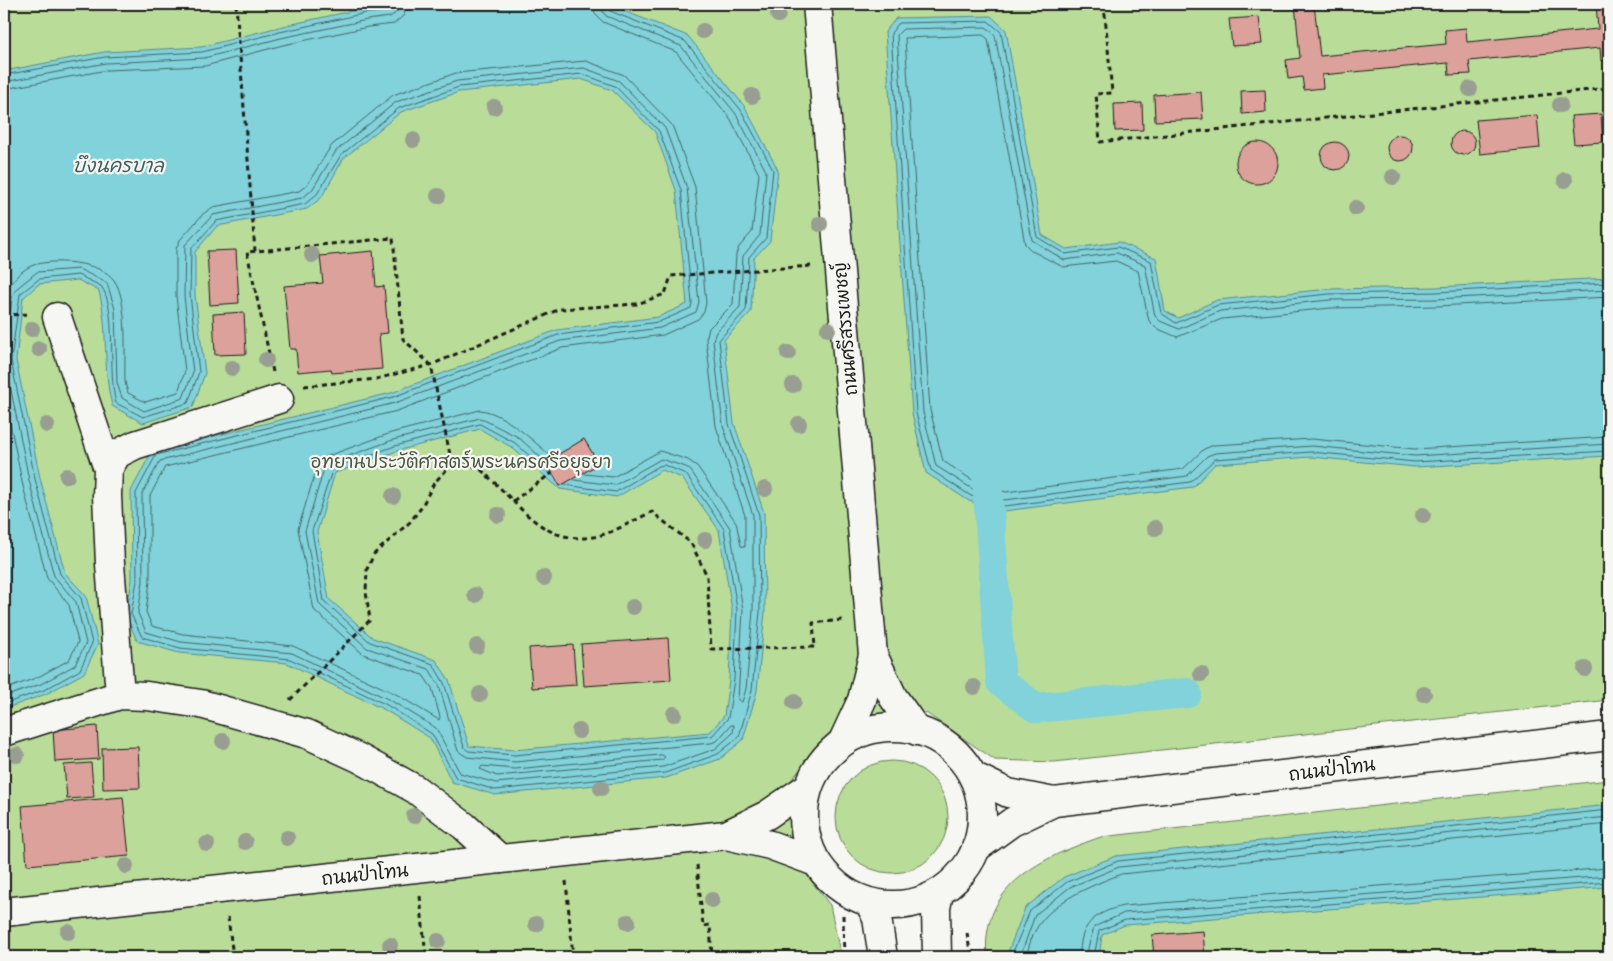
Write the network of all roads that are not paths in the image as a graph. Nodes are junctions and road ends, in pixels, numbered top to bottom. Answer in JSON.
{"nodes":[{"id":1,"x":817,"y":4,"type":"edge"},
{"id":2,"x":57,"y":317,"type":"dead end"},
{"id":3,"x":280,"y":399,"type":"road end"},
{"id":4,"x":108,"y":469,"type":"junction"},
{"id":5,"x":873,"y":655,"type":"junction"},
{"id":6,"x":120,"y":695,"type":"junction"},
{"id":7,"x":917,"y":730,"type":"junction"},
{"id":8,"x":4,"y":732,"type":"edge"},
{"id":9,"x":1609,"y":736,"type":"edge"},
{"id":10,"x":843,"y":741,"type":"junction"},
{"id":11,"x":973,"y":776,"type":"junction"},
{"id":12,"x":808,"y":786,"type":"junction"},
{"id":13,"x":1054,"y":802,"type":"junction"},
{"id":14,"x":726,"y":835,"type":"junction"},
{"id":15,"x":976,"y":848,"type":"junction"},
{"id":16,"x":500,"y":860,"type":"junction"},
{"id":17,"x":816,"y":862,"type":"junction"},
{"id":18,"x":939,"y":893,"type":"junction"},
{"id":19,"x":869,"y":902,"type":"junction"},
{"id":20,"x":4,"y":912,"type":"edge"},
{"id":21,"x":883,"y":957,"type":"edge"},
{"id":22,"x":937,"y":957,"type":"edge"}],
"edges":[{"from":1,"to":5,"type":"main road","name":"ถนนศรีสรรเพชญ์"},
{"from":2,"to":4,"type":"main road"},
{"from":3,"to":4,"type":"main road"},
{"from":4,"to":6,"type":"main road"},
{"from":5,"to":7,"type":"main road","name":"ถนนศรีสรรเพชญ์"},
{"from":5,"to":10,"type":"main road","name":"ถนนศรีสรรเพชญ์"},
{"from":6,"to":8,"type":"main road"},
{"from":6,"to":16,"type":"main road"},
{"from":7,"to":10,"type":"main road"},
{"from":7,"to":11,"type":"main road"},
{"from":9,"to":13,"type":"main road","name":"ถนนป่าโทน"},
{"from":10,"to":12,"type":"main road"},
{"from":11,"to":13,"type":"main road","name":"ถนนป่าโทน"},
{"from":11,"to":15,"type":"main road"},
{"from":12,"to":14,"type":"main road","name":"ถนนป่าโทน"},
{"from":12,"to":17,"type":"main road"},
{"from":13,"to":15,"type":"main road","name":"ถนนป่าโทน"},
{"from":14,"to":16,"type":"main road","name":"ถนนป่าโทน"},
{"from":14,"to":17,"type":"main road","name":"ถนนป่าโทน"},
{"from":15,"to":18,"type":"main road"},
{"from":16,"to":20,"type":"main road","name":"ถนนป่าโทน"},
{"from":17,"to":19,"type":"main road"},
{"from":18,"to":19,"type":"main road"},
{"from":18,"to":22,"type":"main road"},
{"from":19,"to":21,"type":"main road"}]}
